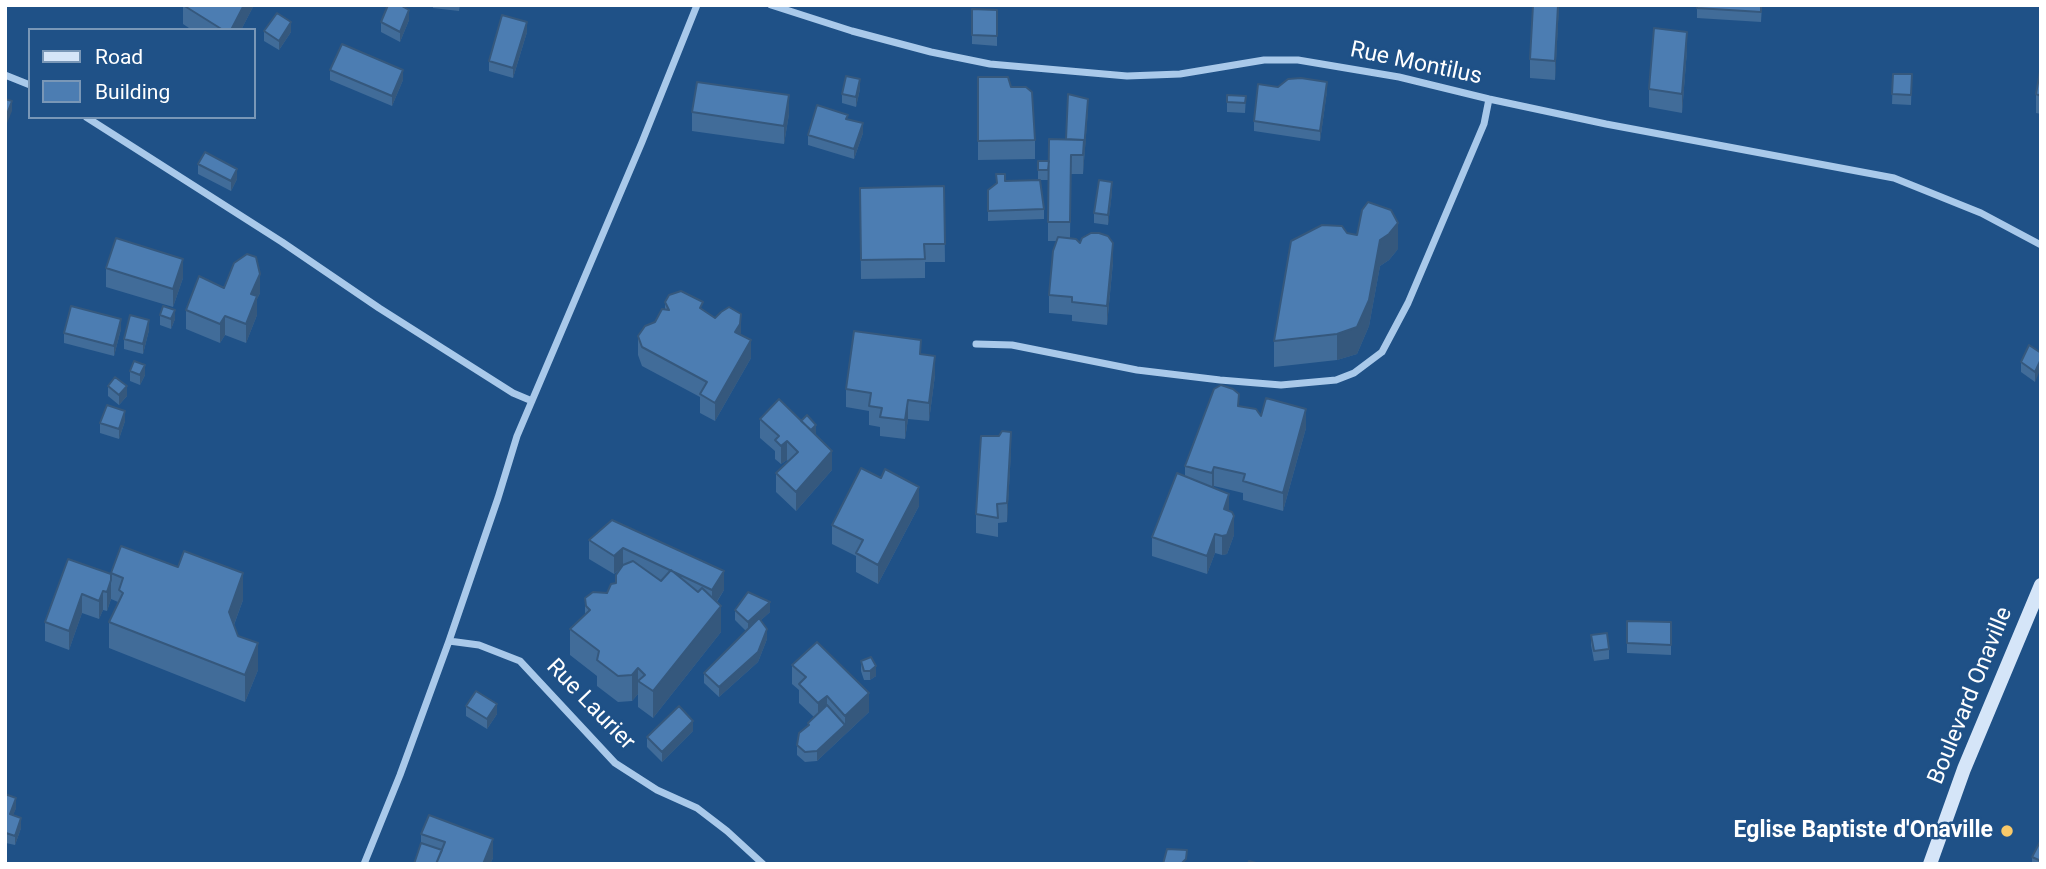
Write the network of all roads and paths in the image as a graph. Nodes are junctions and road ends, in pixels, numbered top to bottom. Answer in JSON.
{"nodes":[{"id":1,"x":697,"y":5,"type":"edge"},
{"id":2,"x":771,"y":5,"type":"edge"},
{"id":3,"x":5,"y":75,"type":"edge"},
{"id":4,"x":28,"y":84,"type":"edge"},
{"id":5,"x":1489,"y":99,"type":"junction"},
{"id":6,"x":89,"y":119,"type":"edge"},
{"id":7,"x":2041,"y":245,"type":"edge"},
{"id":8,"x":976,"y":344,"type":"dead end"},
{"id":9,"x":532,"y":401,"type":"junction"},
{"id":10,"x":2041,"y":585,"type":"edge"},
{"id":11,"x":449,"y":641,"type":"junction"},
{"id":12,"x":758,"y":862,"type":"edge"},
{"id":13,"x":364,"y":864,"type":"edge"},
{"id":14,"x":1930,"y":864,"type":"edge"}],
"edges":[{"from":1,"to":9,"type":"street"},
{"from":2,"to":5,"type":"street","name":"Rue Montilus"},
{"from":3,"to":4,"type":"street"},
{"from":5,"to":7,"type":"street","name":"Rue Montilus"},
{"from":5,"to":8,"type":"street"},
{"from":6,"to":9,"type":"street"},
{"from":9,"to":11,"type":"street"},
{"from":10,"to":14,"type":"street","name":"Boulevard Onaville"},
{"from":11,"to":12,"type":"street","name":"Rue Laurier"},
{"from":11,"to":13,"type":"street"}]}
